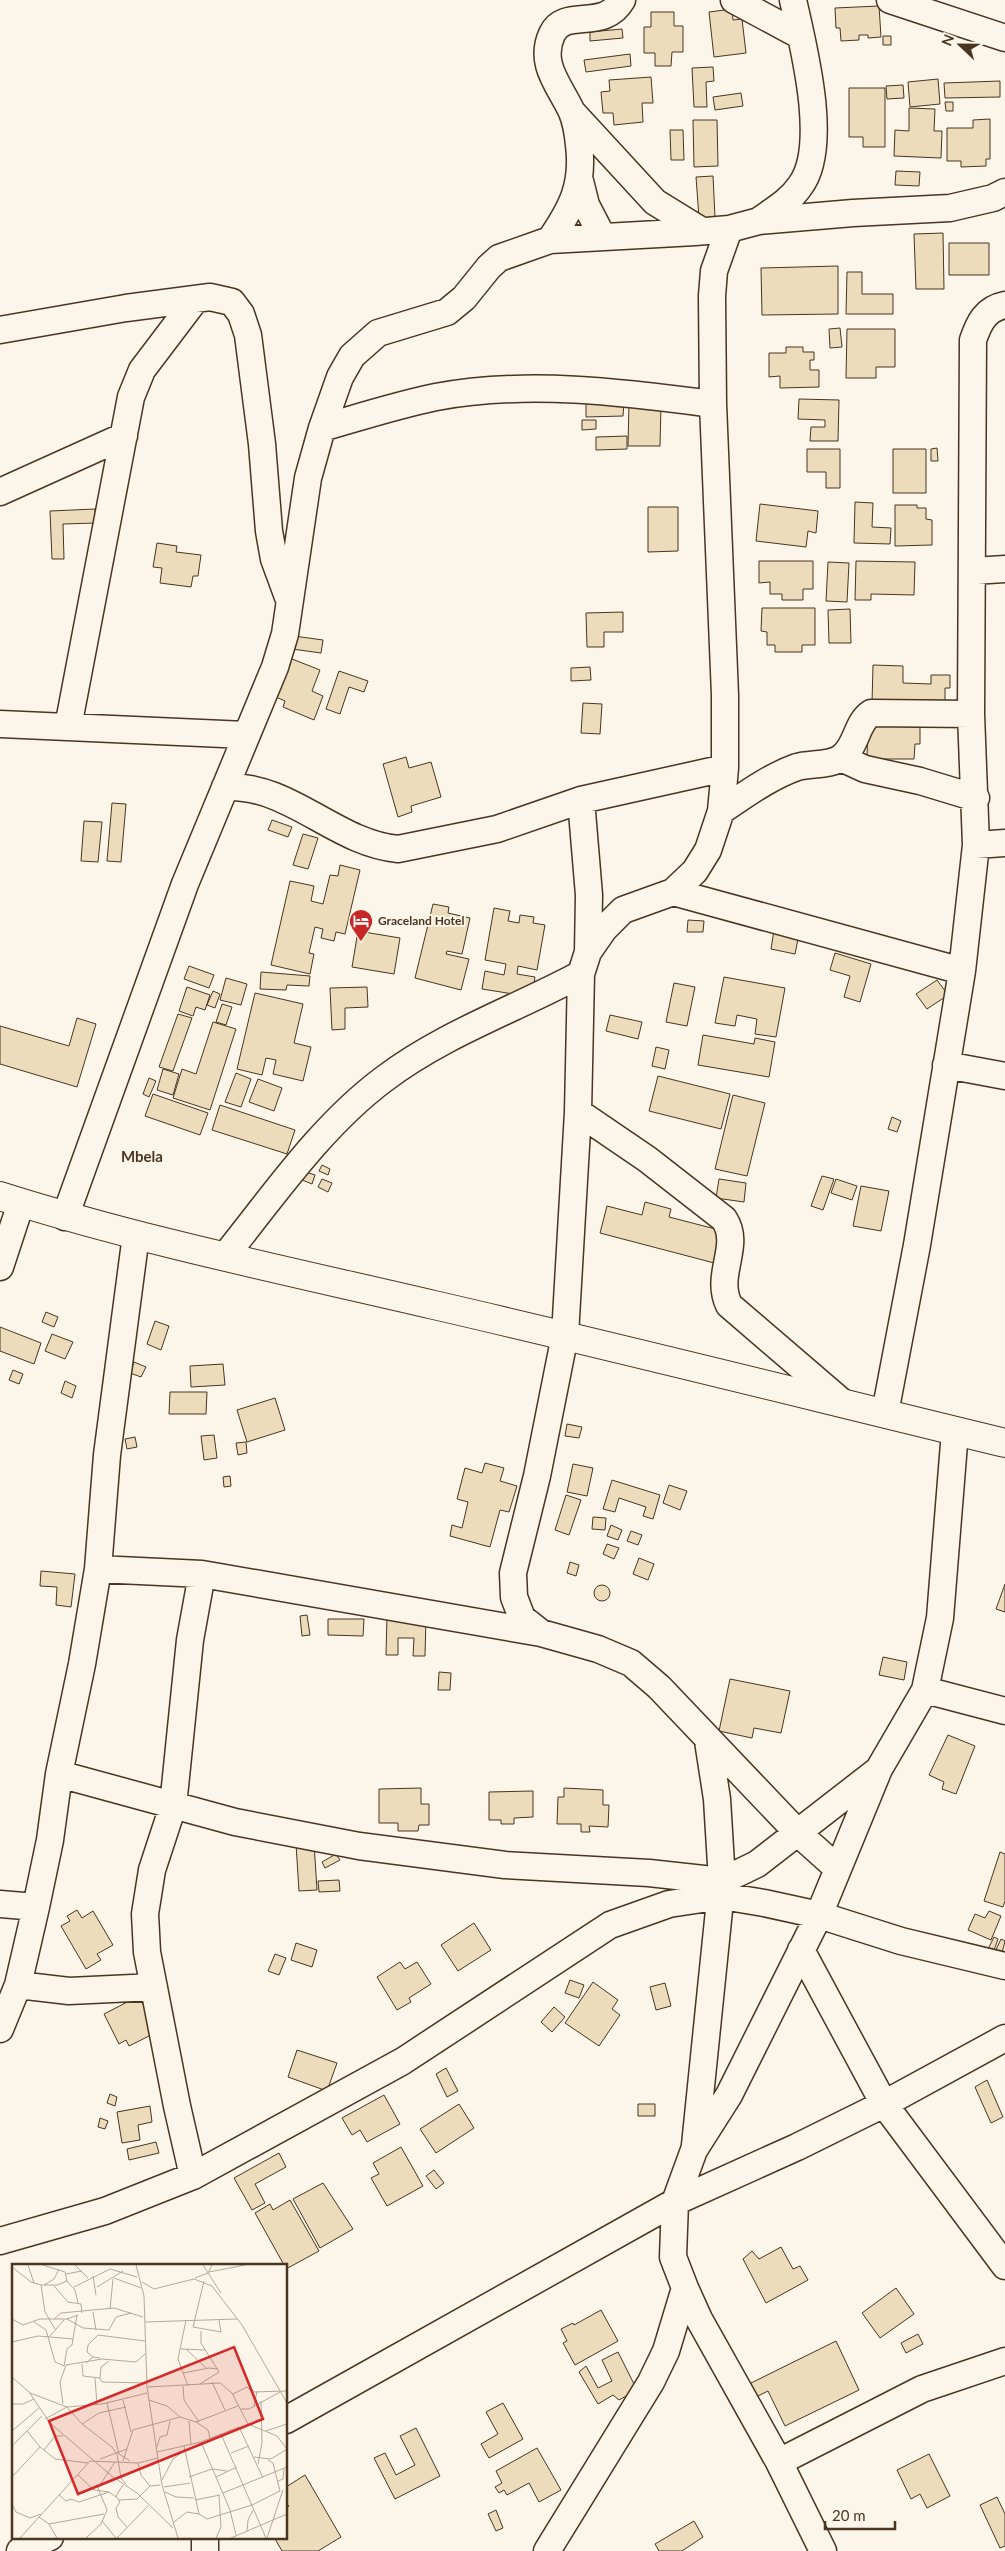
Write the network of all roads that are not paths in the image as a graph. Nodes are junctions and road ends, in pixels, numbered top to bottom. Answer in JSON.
{"nodes":[{"id":1,"x":622,"y":0,"type":"edge"},
{"id":2,"x":734,"y":0,"type":"edge"},
{"id":3,"x":793,"y":0,"type":"edge"},
{"id":4,"x":890,"y":0,"type":"edge"},
{"id":5,"x":801,"y":36,"type":"junction"},
{"id":6,"x":1005,"y":38,"type":"edge"},
{"id":7,"x":572,"y":112,"type":"junction"},
{"id":8,"x":580,"y":181,"type":"junction"},
{"id":9,"x":1005,"y":192,"type":"edge"},
{"id":10,"x":759,"y":221,"type":"junction"},
{"id":11,"x":729,"y":229,"type":"junction"},
{"id":12,"x":698,"y":231,"type":"junction"},
{"id":13,"x":602,"y":236,"type":"junction"},
{"id":14,"x":550,"y":240,"type":"junction"},
{"id":15,"x":714,"y":271,"type":"junction"},
{"id":16,"x":195,"y":300,"type":"junction"},
{"id":17,"x":1005,"y":305,"type":"edge"},
{"id":18,"x":0,"y":330,"type":"edge"},
{"id":19,"x":713,"y":404,"type":"junction"},
{"id":20,"x":322,"y":428,"type":"junction"},
{"id":21,"x":124,"y":436,"type":"junction"},
{"id":22,"x":0,"y":492,"type":"edge"},
{"id":23,"x":1005,"y":569,"type":"edge"},
{"id":24,"x":973,"y":571,"type":"junction"},
{"id":25,"x":289,"y":599,"type":"junction"},
{"id":26,"x":971,"y":714,"type":"junction"},
{"id":27,"x":0,"y":724,"type":"edge"},
{"id":28,"x":68,"y":727,"type":"junction"},
{"id":29,"x":246,"y":735,"type":"junction"},
{"id":30,"x":841,"y":758,"type":"junction"},
{"id":31,"x":725,"y":768,"type":"junction"},
{"id":32,"x":225,"y":787,"type":"junction"},
{"id":33,"x":976,"y":798,"type":"junction"},
{"id":34,"x":581,"y":800,"type":"junction"},
{"id":35,"x":721,"y":811,"type":"junction"},
{"id":36,"x":1005,"y":843,"type":"edge"},
{"id":37,"x":976,"y":845,"type":"junction"},
{"id":38,"x":673,"y":892,"type":"junction"},
{"id":39,"x":584,"y":963,"type":"junction"},
{"id":40,"x":962,"y":971,"type":"junction"},
{"id":41,"x":946,"y":1065,"type":"junction"},
{"id":42,"x":1003,"y":1080,"type":"edge"},
{"id":43,"x":578,"y":1112,"type":"junction"},
{"id":44,"x":11,"y":1199,"type":"edge"},
{"id":45,"x":65,"y":1217,"type":"junction"},
{"id":46,"x":136,"y":1235,"type":"junction"},
{"id":47,"x":224,"y":1256,"type":"junction"},
{"id":48,"x":0,"y":1266,"type":"edge"},
{"id":49,"x":565,"y":1335,"type":"junction"},
{"id":50,"x":842,"y":1402,"type":"junction"},
{"id":51,"x":885,"y":1413,"type":"junction"},
{"id":52,"x":955,"y":1431,"type":"junction"},
{"id":53,"x":1005,"y":1443,"type":"edge"},
{"id":54,"x":98,"y":1569,"type":"junction"},
{"id":55,"x":202,"y":1574,"type":"junction"},
{"id":56,"x":541,"y":1633,"type":"junction"},
{"id":57,"x":925,"y":1690,"type":"junction"},
{"id":58,"x":1005,"y":1711,"type":"edge"},
{"id":59,"x":708,"y":1741,"type":"junction"},
{"id":60,"x":879,"y":1769,"type":"junction"},
{"id":61,"x":59,"y":1774,"type":"junction"},
{"id":62,"x":173,"y":1806,"type":"junction"},
{"id":63,"x":798,"y":1834,"type":"junction"},
{"id":64,"x":836,"y":1868,"type":"junction"},
{"id":65,"x":722,"y":1889,"type":"junction"},
{"id":66,"x":0,"y":1904,"type":"edge"},
{"id":67,"x":36,"y":1907,"type":"junction"},
{"id":68,"x":819,"y":1916,"type":"junction"},
{"id":69,"x":801,"y":1950,"type":"junction"},
{"id":70,"x":1005,"y":1966,"type":"edge"},
{"id":71,"x":18,"y":1984,"type":"junction"},
{"id":72,"x":154,"y":1987,"type":"junction"},
{"id":73,"x":0,"y":2030,"type":"edge"},
{"id":74,"x":1005,"y":2038,"type":"edge"},
{"id":75,"x":884,"y":2104,"type":"junction"},
{"id":76,"x":694,"y":2150,"type":"junction"},
{"id":77,"x":193,"y":2176,"type":"junction"},
{"id":78,"x":675,"y":2202,"type":"junction"},
{"id":79,"x":0,"y":2241,"type":"edge"},
{"id":80,"x":1005,"y":2266,"type":"edge"},
{"id":81,"x":685,"y":2288,"type":"junction"},
{"id":82,"x":1005,"y":2361,"type":"edge"},
{"id":83,"x":288,"y":2419,"type":"edge"},
{"id":84,"x":779,"y":2462,"type":"junction"},
{"id":85,"x":48,"y":2538,"type":"edge"},
{"id":86,"x":205,"y":2538,"type":"edge"},
{"id":87,"x":20,"y":2551,"type":"edge"},
{"id":88,"x":205,"y":2551,"type":"edge"},
{"id":89,"x":548,"y":2551,"type":"edge"},
{"id":90,"x":823,"y":2551,"type":"edge"}],
"edges":[{"from":1,"to":7,"type":"street"},
{"from":2,"to":5,"type":"street"},
{"from":3,"to":5,"type":"street"},
{"from":4,"to":6,"type":"street"},
{"from":5,"to":10,"type":"street"},
{"from":7,"to":8,"type":"street"},
{"from":7,"to":12,"type":"street"},
{"from":8,"to":13,"type":"street"},
{"from":8,"to":14,"type":"street"},
{"from":9,"to":10,"type":"street"},
{"from":10,"to":11,"type":"street"},
{"from":11,"to":12,"type":"street"},
{"from":11,"to":15,"type":"street"},
{"from":12,"to":13,"type":"street"},
{"from":12,"to":15,"type":"street"},
{"from":13,"to":14,"type":"street"},
{"from":14,"to":20,"type":"street"},
{"from":15,"to":19,"type":"street"},
{"from":16,"to":18,"type":"street"},
{"from":16,"to":21,"type":"street"},
{"from":16,"to":25,"type":"street"},
{"from":17,"to":24,"type":"street"},
{"from":19,"to":20,"type":"street"},
{"from":19,"to":31,"type":"street"},
{"from":20,"to":25,"type":"street"},
{"from":21,"to":22,"type":"street"},
{"from":21,"to":28,"type":"street"},
{"from":23,"to":24,"type":"street"},
{"from":24,"to":26,"type":"street"},
{"from":25,"to":29,"type":"street"},
{"from":26,"to":30,"type":"street"},
{"from":26,"to":33,"type":"street"},
{"from":27,"to":28,"type":"street"},
{"from":28,"to":29,"type":"street"},
{"from":29,"to":32,"type":"street"},
{"from":30,"to":33,"type":"street"},
{"from":30,"to":35,"type":"street"},
{"from":31,"to":34,"type":"street"},
{"from":31,"to":35,"type":"street"},
{"from":32,"to":34,"type":"street"},
{"from":32,"to":45,"type":"street"},
{"from":33,"to":37,"type":"street"},
{"from":34,"to":39,"type":"street"},
{"from":35,"to":38,"type":"street"},
{"from":36,"to":37,"type":"street"},
{"from":37,"to":40,"type":"street"},
{"from":38,"to":39,"type":"street"},
{"from":38,"to":40,"type":"street"},
{"from":39,"to":43,"type":"street"},
{"from":39,"to":47,"type":"street"},
{"from":40,"to":41,"type":"street"},
{"from":41,"to":42,"type":"street"},
{"from":41,"to":51,"type":"street"},
{"from":43,"to":49,"type":"street"},
{"from":43,"to":50,"type":"street"},
{"from":44,"to":45,"type":"highway"},
{"from":44,"to":48,"type":"street"},
{"from":45,"to":46,"type":"highway"},
{"from":46,"to":47,"type":"highway"},
{"from":46,"to":54,"type":"street"},
{"from":47,"to":49,"type":"highway"},
{"from":49,"to":50,"type":"highway"},
{"from":49,"to":56,"type":"street"},
{"from":50,"to":51,"type":"highway"},
{"from":51,"to":52,"type":"highway"},
{"from":52,"to":53,"type":"highway"},
{"from":52,"to":57,"type":"street"},
{"from":54,"to":55,"type":"street"},
{"from":54,"to":61,"type":"street"},
{"from":55,"to":56,"type":"street"},
{"from":55,"to":62,"type":"street"},
{"from":56,"to":59,"type":"street"},
{"from":57,"to":58,"type":"street"},
{"from":57,"to":60,"type":"street"},
{"from":59,"to":63,"type":"street"},
{"from":59,"to":65,"type":"street"},
{"from":60,"to":63,"type":"street"},
{"from":60,"to":64,"type":"street"},
{"from":61,"to":62,"type":"street"},
{"from":61,"to":67,"type":"street"},
{"from":62,"to":65,"type":"street"},
{"from":62,"to":72,"type":"street"},
{"from":63,"to":64,"type":"street"},
{"from":63,"to":65,"type":"street"},
{"from":64,"to":68,"type":"street"},
{"from":65,"to":68,"type":"street"},
{"from":65,"to":76,"type":"street"},
{"from":65,"to":77,"type":"street"},
{"from":66,"to":67,"type":"street"},
{"from":67,"to":71,"type":"street"},
{"from":68,"to":69,"type":"street"},
{"from":68,"to":70,"type":"street"},
{"from":69,"to":75,"type":"street"},
{"from":69,"to":76,"type":"street"},
{"from":71,"to":72,"type":"street"},
{"from":71,"to":73,"type":"street"},
{"from":72,"to":77,"type":"street"},
{"from":74,"to":75,"type":"street"},
{"from":75,"to":78,"type":"street"},
{"from":75,"to":80,"type":"street"},
{"from":76,"to":78,"type":"street"},
{"from":77,"to":79,"type":"street"},
{"from":78,"to":81,"type":"street"},
{"from":78,"to":83,"type":"street"},
{"from":81,"to":84,"type":"street"},
{"from":81,"to":89,"type":"street"},
{"from":82,"to":84,"type":"street"},
{"from":84,"to":90,"type":"street"},
{"from":85,"to":87,"type":"street"},
{"from":86,"to":88,"type":"street"}]}
